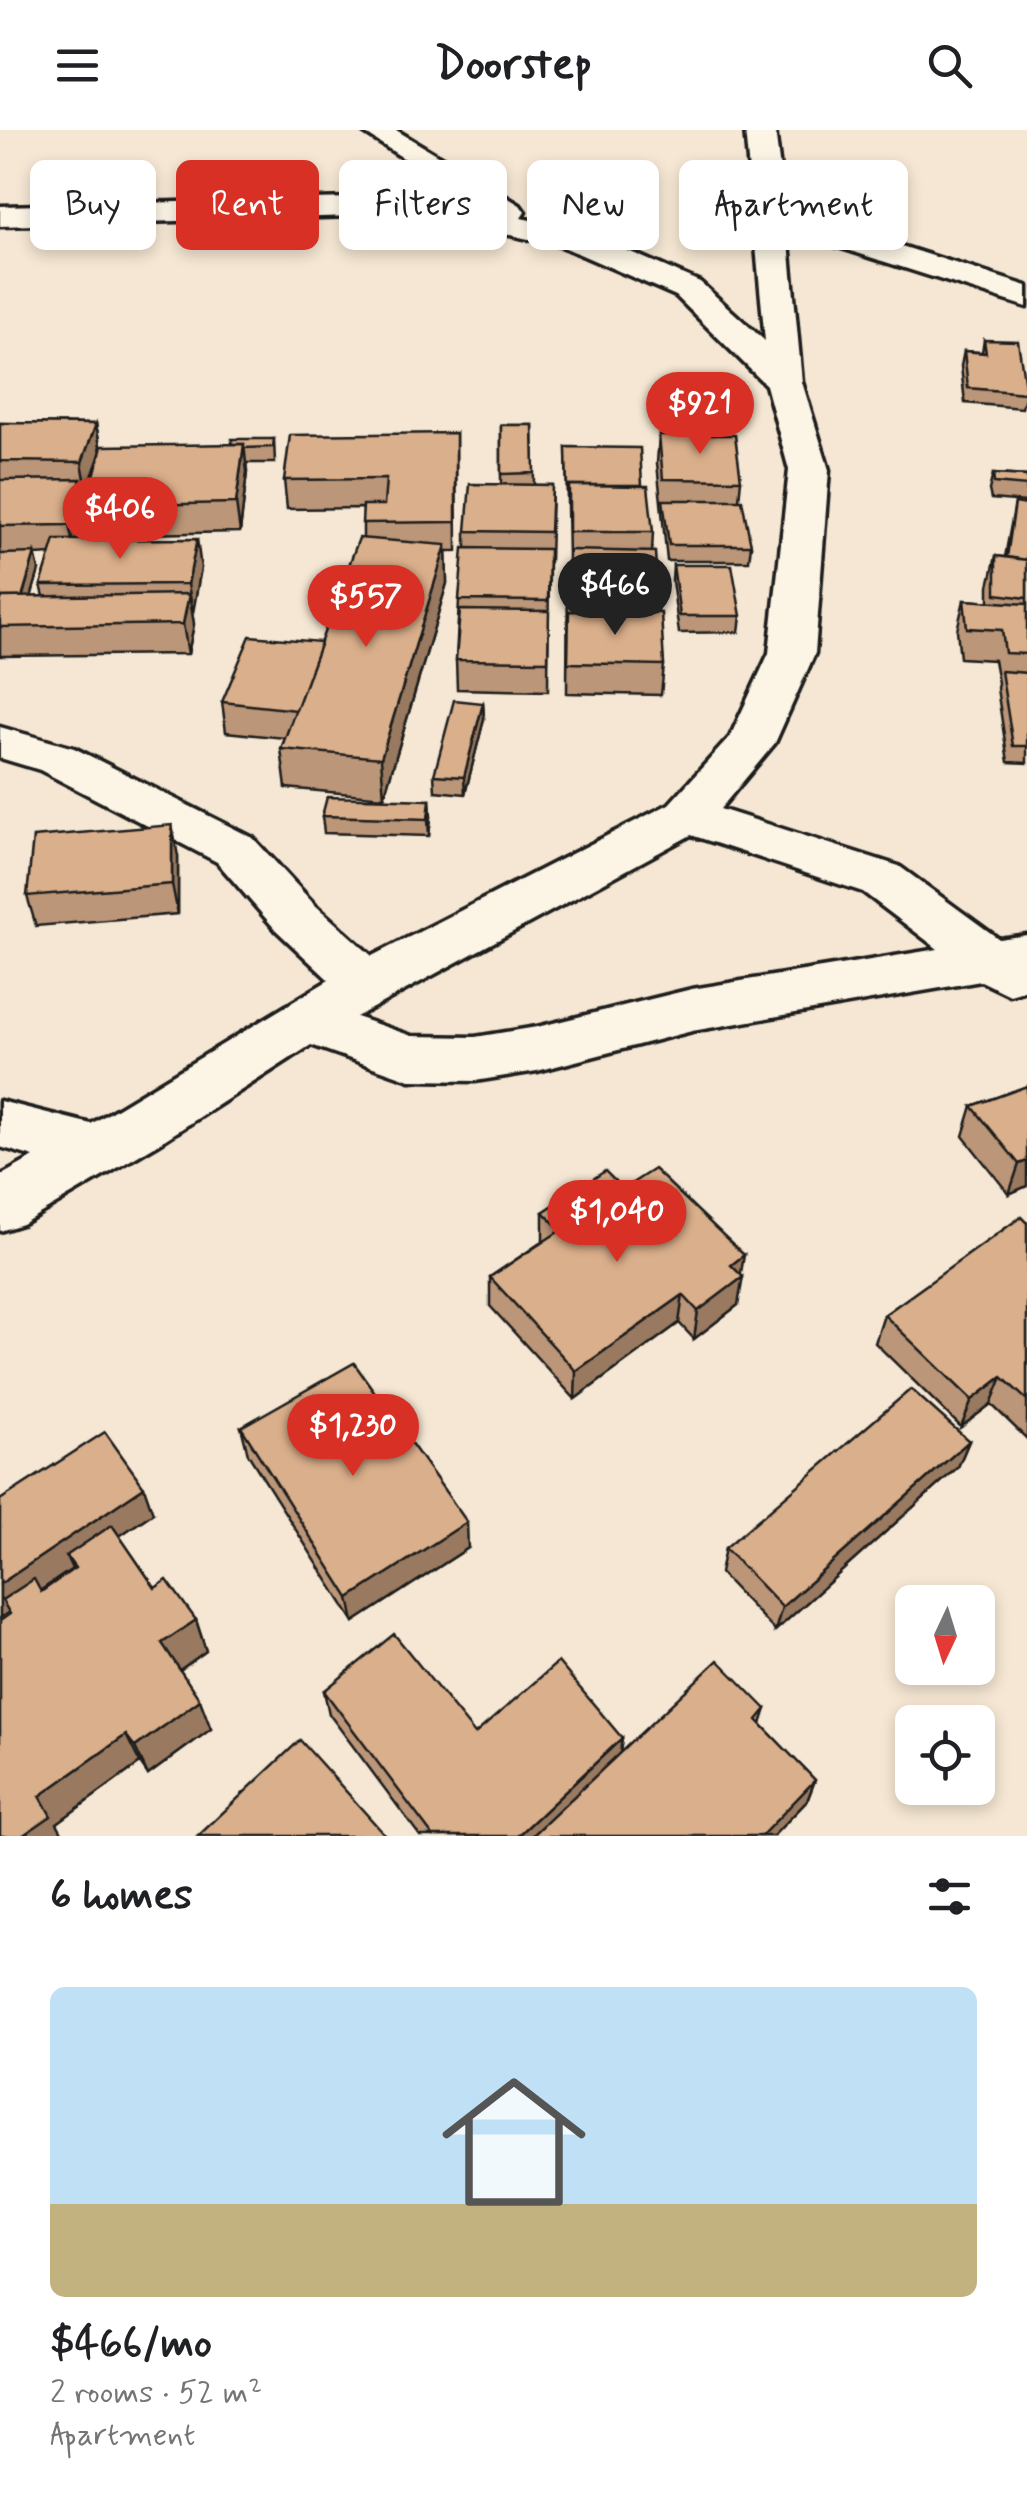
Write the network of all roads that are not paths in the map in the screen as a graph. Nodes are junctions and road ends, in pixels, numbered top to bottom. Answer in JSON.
{"nodes":[{"id":1,"x":375,"y":130,"type":"edge"},
{"id":2,"x":760,"y":130,"type":"edge"},
{"id":3,"x":764,"y":160,"type":"edge"},
{"id":4,"x":0,"y":216,"type":"edge"},
{"id":5,"x":527,"y":222,"type":"edge"},
{"id":6,"x":527,"y":227,"type":"edge"},
{"id":7,"x":598,"y":250,"type":"edge"},
{"id":8,"x":773,"y":250,"type":"edge"},
{"id":9,"x":880,"y":250,"type":"edge"},
{"id":10,"x":1027,"y":297,"type":"edge"},
{"id":11,"x":784,"y":382,"type":"junction"},
{"id":12,"x":0,"y":742,"type":"edge"},
{"id":13,"x":686,"y":816,"type":"junction"},
{"id":14,"x":1016,"y":968,"type":"edge"},
{"id":15,"x":367,"y":983,"type":"junction"},
{"id":16,"x":304,"y":1021,"type":"junction"},
{"id":17,"x":0,"y":1124,"type":"edge"},
{"id":18,"x":94,"y":1149,"type":"junction"},
{"id":19,"x":0,"y":1206,"type":"edge"}],
"edges":[{"from":1,"to":5,"type":"street"},
{"from":2,"to":3,"type":"street"},
{"from":4,"to":6,"type":"street"},
{"from":7,"to":11,"type":"street"},
{"from":8,"to":11,"type":"street"},
{"from":9,"to":10,"type":"street"},
{"from":11,"to":13,"type":"street"},
{"from":12,"to":15,"type":"street"},
{"from":13,"to":14,"type":"street"},
{"from":13,"to":15,"type":"street"},
{"from":14,"to":16,"type":"street"},
{"from":15,"to":16,"type":"street"},
{"from":16,"to":18,"type":"street"},
{"from":17,"to":18,"type":"street"},
{"from":18,"to":19,"type":"street"}]}
